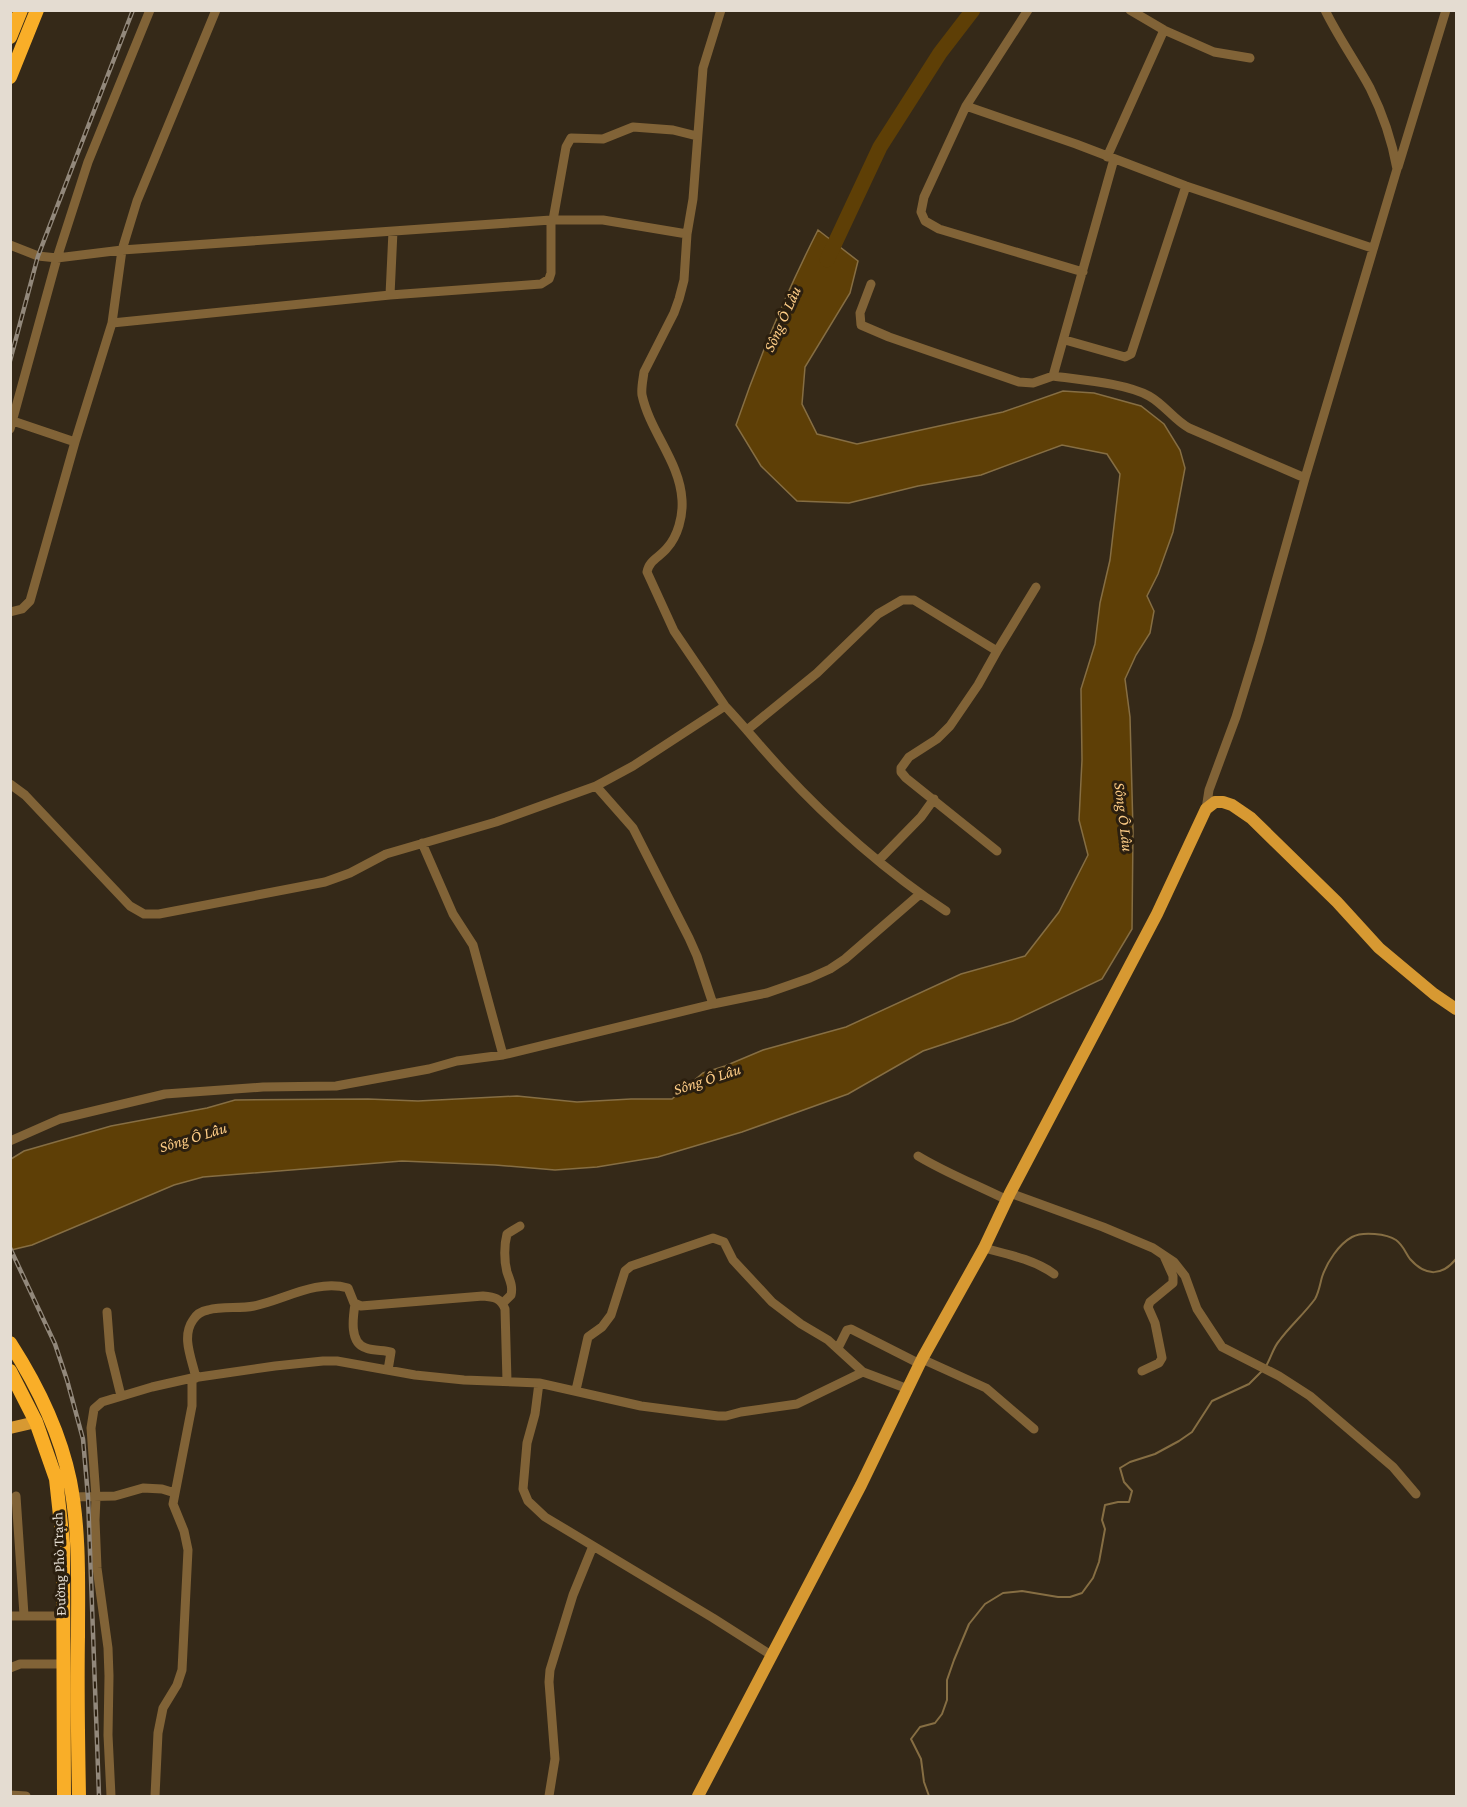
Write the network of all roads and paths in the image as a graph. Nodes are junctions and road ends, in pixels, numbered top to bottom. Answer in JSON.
{"nodes":[{"id":1,"x":21,"y":10,"type":"edge"},
{"id":2,"x":38,"y":10,"type":"edge"},
{"id":3,"x":150,"y":10,"type":"edge"},
{"id":4,"x":216,"y":10,"type":"edge"},
{"id":5,"x":721,"y":10,"type":"edge"},
{"id":6,"x":1028,"y":10,"type":"edge"},
{"id":7,"x":1130,"y":10,"type":"edge"},
{"id":8,"x":1325,"y":10,"type":"edge"},
{"id":9,"x":1446,"y":10,"type":"edge"},
{"id":10,"x":1164,"y":30,"type":"junction"},
{"id":11,"x":10,"y":37,"type":"edge"},
{"id":12,"x":1250,"y":58,"type":"dead end"},
{"id":13,"x":10,"y":77,"type":"edge"},
{"id":14,"x":966,"y":106,"type":"junction"},
{"id":15,"x":697,"y":136,"type":"junction"},
{"id":16,"x":1111,"y":158,"type":"junction"},
{"id":17,"x":1397,"y":169,"type":"junction"},
{"id":18,"x":1186,"y":186,"type":"junction"},
{"id":19,"x":552,"y":220,"type":"junction"},
{"id":20,"x":393,"y":231,"type":"junction"},
{"id":21,"x":687,"y":234,"type":"junction"},
{"id":22,"x":10,"y":245,"type":"edge"},
{"id":23,"x":1372,"y":248,"type":"junction"},
{"id":24,"x":122,"y":250,"type":"junction"},
{"id":25,"x":57,"y":258,"type":"junction"},
{"id":26,"x":1083,"y":272,"type":"junction"},
{"id":27,"x":871,"y":284,"type":"dead end"},
{"id":28,"x":390,"y":295,"type":"junction"},
{"id":29,"x":112,"y":323,"type":"junction"},
{"id":30,"x":1065,"y":340,"type":"junction"},
{"id":31,"x":1053,"y":376,"type":"junction"},
{"id":32,"x":12,"y":425,"type":"edge"},
{"id":33,"x":75,"y":442,"type":"junction"},
{"id":34,"x":1305,"y":478,"type":"junction"},
{"id":35,"x":1036,"y":587,"type":"dead end"},
{"id":36,"x":10,"y":612,"type":"edge"},
{"id":37,"x":997,"y":651,"type":"junction"},
{"id":38,"x":725,"y":706,"type":"junction"},
{"id":39,"x":747,"y":730,"type":"junction"},
{"id":40,"x":10,"y":784,"type":"edge"},
{"id":41,"x":596,"y":786,"type":"junction"},
{"id":42,"x":934,"y":799,"type":"junction"},
{"id":43,"x":1206,"y":808,"type":"junction"},
{"id":44,"x":422,"y":843,"type":"junction"},
{"id":45,"x":998,"y":851,"type":"dead end"},
{"id":46,"x":879,"y":860,"type":"junction"},
{"id":47,"x":920,"y":894,"type":"junction"},
{"id":48,"x":946,"y":910,"type":"dead end"},
{"id":49,"x":713,"y":1004,"type":"junction"},
{"id":50,"x":1456,"y":1009,"type":"edge"},
{"id":51,"x":503,"y":1055,"type":"junction"},
{"id":52,"x":10,"y":1141,"type":"edge"},
{"id":53,"x":918,"y":1156,"type":"dead end"},
{"id":54,"x":1008,"y":1197,"type":"junction"},
{"id":55,"x":520,"y":1226,"type":"dead end"},
{"id":56,"x":984,"y":1248,"type":"junction"},
{"id":57,"x":1164,"y":1255,"type":"junction"},
{"id":58,"x":1054,"y":1274,"type":"dead end"},
{"id":59,"x":503,"y":1303,"type":"junction"},
{"id":60,"x":355,"y":1304,"type":"junction"},
{"id":61,"x":107,"y":1312,"type":"dead end"},
{"id":62,"x":10,"y":1343,"type":"edge"},
{"id":63,"x":838,"y":1348,"type":"junction"},
{"id":64,"x":921,"y":1361,"type":"junction"},
{"id":65,"x":388,"y":1370,"type":"junction"},
{"id":66,"x":10,"y":1371,"type":"edge"},
{"id":67,"x":1142,"y":1371,"type":"dead end"},
{"id":68,"x":863,"y":1372,"type":"junction"},
{"id":69,"x":194,"y":1378,"type":"junction"},
{"id":70,"x":507,"y":1381,"type":"junction"},
{"id":71,"x":539,"y":1383,"type":"junction"},
{"id":72,"x":908,"y":1389,"type":"junction"},
{"id":73,"x":576,"y":1390,"type":"junction"},
{"id":74,"x":121,"y":1396,"type":"junction"},
{"id":75,"x":36,"y":1422,"type":"junction"},
{"id":76,"x":10,"y":1428,"type":"edge"},
{"id":77,"x":1034,"y":1429,"type":"dead end"},
{"id":78,"x":175,"y":1493,"type":"junction"},
{"id":79,"x":1416,"y":1494,"type":"dead end"},
{"id":80,"x":16,"y":1496,"type":"dead end"},
{"id":81,"x":72,"y":1497,"type":"junction"},
{"id":82,"x":96,"y":1497,"type":"junction"},
{"id":83,"x":63,"y":1543,"type":"junction"},
{"id":84,"x":78,"y":1543,"type":"junction"},
{"id":85,"x":593,"y":1546,"type":"junction"},
{"id":86,"x":24,"y":1615,"type":"junction"},
{"id":87,"x":10,"y":1616,"type":"edge"},
{"id":88,"x":64,"y":1616,"type":"junction"},
{"id":89,"x":771,"y":1655,"type":"junction"},
{"id":90,"x":64,"y":1664,"type":"junction"},
{"id":91,"x":10,"y":1668,"type":"edge"},
{"id":92,"x":70,"y":1684,"type":"junction"},
{"id":93,"x":10,"y":1795,"type":"edge"},
{"id":94,"x":26,"y":1797,"type":"edge"},
{"id":95,"x":64,"y":1797,"type":"edge"},
{"id":96,"x":79,"y":1797,"type":"edge"},
{"id":97,"x":111,"y":1797,"type":"edge"},
{"id":98,"x":155,"y":1797,"type":"edge"},
{"id":99,"x":549,"y":1797,"type":"edge"},
{"id":100,"x":698,"y":1797,"type":"edge"}],
"edges":[{"from":1,"to":11,"type":"highway"},
{"from":2,"to":13,"type":"highway"},
{"from":3,"to":25,"type":"street"},
{"from":4,"to":24,"type":"street"},
{"from":5,"to":15,"type":"street"},
{"from":6,"to":14,"type":"street"},
{"from":7,"to":10,"type":"street"},
{"from":8,"to":17,"type":"street"},
{"from":9,"to":17,"type":"street"},
{"from":10,"to":12,"type":"street"},
{"from":10,"to":16,"type":"street"},
{"from":14,"to":16,"type":"street"},
{"from":14,"to":26,"type":"street"},
{"from":15,"to":19,"type":"street"},
{"from":15,"to":21,"type":"street"},
{"from":16,"to":18,"type":"street"},
{"from":16,"to":26,"type":"street"},
{"from":17,"to":23,"type":"street"},
{"from":18,"to":23,"type":"street"},
{"from":18,"to":30,"type":"street"},
{"from":19,"to":20,"type":"street"},
{"from":19,"to":21,"type":"street"},
{"from":19,"to":28,"type":"street"},
{"from":20,"to":24,"type":"street"},
{"from":20,"to":28,"type":"street"},
{"from":21,"to":38,"type":"street"},
{"from":22,"to":25,"type":"street"},
{"from":23,"to":34,"type":"street"},
{"from":24,"to":25,"type":"street"},
{"from":24,"to":29,"type":"street"},
{"from":25,"to":32,"type":"street"},
{"from":26,"to":30,"type":"street"},
{"from":27,"to":31,"type":"street"},
{"from":28,"to":29,"type":"street"},
{"from":29,"to":33,"type":"street"},
{"from":30,"to":31,"type":"street"},
{"from":31,"to":34,"type":"street"},
{"from":32,"to":33,"type":"street"},
{"from":33,"to":36,"type":"street"},
{"from":34,"to":43,"type":"street"},
{"from":35,"to":37,"type":"street"},
{"from":37,"to":39,"type":"street"},
{"from":37,"to":42,"type":"street"},
{"from":38,"to":39,"type":"street"},
{"from":38,"to":41,"type":"street"},
{"from":39,"to":46,"type":"street"},
{"from":40,"to":44,"type":"street"},
{"from":41,"to":44,"type":"street"},
{"from":41,"to":49,"type":"street"},
{"from":42,"to":45,"type":"street"},
{"from":42,"to":46,"type":"street"},
{"from":43,"to":50,"type":"main road"},
{"from":43,"to":54,"type":"main road"},
{"from":44,"to":51,"type":"street"},
{"from":46,"to":47,"type":"street"},
{"from":47,"to":48,"type":"street"},
{"from":47,"to":49,"type":"street"},
{"from":49,"to":51,"type":"street"},
{"from":51,"to":52,"type":"street"},
{"from":53,"to":54,"type":"street"},
{"from":54,"to":56,"type":"main road"},
{"from":54,"to":57,"type":"street"},
{"from":55,"to":59,"type":"street"},
{"from":56,"to":58,"type":"street"},
{"from":56,"to":64,"type":"main road"},
{"from":57,"to":67,"type":"street"},
{"from":57,"to":79,"type":"street"},
{"from":59,"to":60,"type":"street"},
{"from":59,"to":70,"type":"street"},
{"from":60,"to":65,"type":"street"},
{"from":60,"to":69,"type":"street"},
{"from":61,"to":74,"type":"street"},
{"from":62,"to":81,"type":"highway","name":"Đường Phò Trạch"},
{"from":63,"to":64,"type":"street"},
{"from":63,"to":68,"type":"street"},
{"from":63,"to":73,"type":"street"},
{"from":64,"to":72,"type":"main road"},
{"from":64,"to":77,"type":"street"},
{"from":65,"to":69,"type":"street"},
{"from":65,"to":70,"type":"street"},
{"from":66,"to":75,"type":"highway","name":"Đường Phò Trạch"},
{"from":68,"to":72,"type":"street"},
{"from":68,"to":73,"type":"street"},
{"from":69,"to":74,"type":"street"},
{"from":69,"to":78,"type":"street"},
{"from":70,"to":71,"type":"street"},
{"from":71,"to":73,"type":"street"},
{"from":71,"to":85,"type":"street"},
{"from":72,"to":89,"type":"main road"},
{"from":74,"to":82,"type":"street"},
{"from":75,"to":76,"type":"main road"},
{"from":75,"to":83,"type":"highway","name":"Đường Phò Trạch"},
{"from":78,"to":82,"type":"street"},
{"from":78,"to":98,"type":"street"},
{"from":80,"to":86,"type":"street"},
{"from":81,"to":82,"type":"street"},
{"from":81,"to":84,"type":"highway","name":"Đường Phò Trạch"},
{"from":82,"to":97,"type":"street"},
{"from":83,"to":84,"type":"highway"},
{"from":83,"to":88,"type":"highway","name":"Đường Phò Trạch"},
{"from":84,"to":92,"type":"highway","name":"Đường Phò Trạch"},
{"from":85,"to":89,"type":"street"},
{"from":85,"to":99,"type":"street"},
{"from":86,"to":87,"type":"street"},
{"from":86,"to":88,"type":"street"},
{"from":88,"to":90,"type":"highway","name":"Đường Phò Trạch"},
{"from":89,"to":100,"type":"main road"},
{"from":90,"to":91,"type":"street"},
{"from":90,"to":92,"type":"highway","name":"Đường Phò Trạch"},
{"from":92,"to":95,"type":"highway","name":"Đường Phò Trạch"},
{"from":92,"to":96,"type":"highway","name":"Đường Phò Trạch"},
{"from":93,"to":94,"type":"street"}]}
